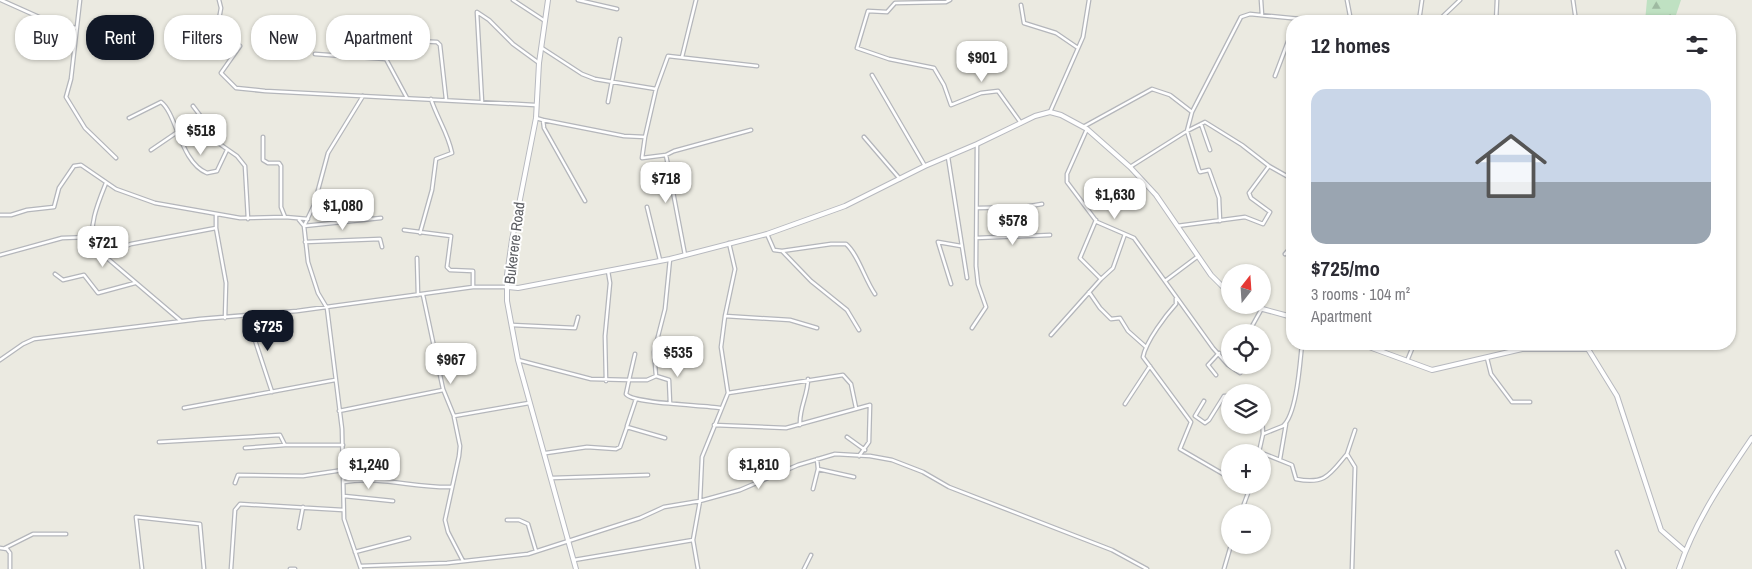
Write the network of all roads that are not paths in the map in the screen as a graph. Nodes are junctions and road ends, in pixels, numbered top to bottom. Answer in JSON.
{"nodes":[{"id":1,"x":1,"y":0,"type":"edge"},
{"id":2,"x":80,"y":0,"type":"edge"},
{"id":3,"x":218,"y":0,"type":"edge"},
{"id":4,"x":513,"y":0,"type":"edge"},
{"id":5,"x":548,"y":0,"type":"edge"},
{"id":6,"x":578,"y":0,"type":"edge"},
{"id":7,"x":696,"y":0,"type":"edge"},
{"id":8,"x":950,"y":0,"type":"edge"},
{"id":9,"x":1090,"y":0,"type":"edge"},
{"id":10,"x":1261,"y":0,"type":"edge"},
{"id":11,"x":1347,"y":0,"type":"edge"},
{"id":12,"x":1422,"y":0,"type":"edge"},
{"id":13,"x":1460,"y":0,"type":"edge"},
{"id":14,"x":1497,"y":0,"type":"edge"},
{"id":15,"x":1573,"y":0,"type":"edge"},
{"id":16,"x":1021,"y":4,"type":"dead end"},
{"id":17,"x":617,"y":9,"type":"dead end"},
{"id":18,"x":34,"y":15,"type":"edge"},
{"id":19,"x":1350,"y":15,"type":"edge"},
{"id":20,"x":1421,"y":15,"type":"edge"},
{"id":21,"x":1444,"y":15,"type":"edge"},
{"id":22,"x":1496,"y":15,"type":"edge"},
{"id":23,"x":1575,"y":15,"type":"edge"},
{"id":24,"x":1262,"y":16,"type":"junction"},
{"id":25,"x":1286,"y":19,"type":"edge"},
{"id":26,"x":545,"y":22,"type":"junction"},
{"id":27,"x":76,"y":28,"type":"edge"},
{"id":28,"x":620,"y":39,"type":"dead end"},
{"id":29,"x":430,"y":42,"type":"edge"},
{"id":30,"x":541,"y":47,"type":"junction"},
{"id":31,"x":1286,"y":47,"type":"edge"},
{"id":32,"x":1078,"y":48,"type":"junction"},
{"id":33,"x":682,"y":57,"type":"junction"},
{"id":34,"x":73,"y":60,"type":"edge"},
{"id":35,"x":387,"y":60,"type":"edge"},
{"id":36,"x":539,"y":63,"type":"junction"},
{"id":37,"x":757,"y":66,"type":"dead end"},
{"id":38,"x":872,"y":74,"type":"dead end"},
{"id":39,"x":1275,"y":76,"type":"dead end"},
{"id":40,"x":612,"y":82,"type":"junction"},
{"id":41,"x":656,"y":89,"type":"junction"},
{"id":42,"x":363,"y":96,"type":"junction"},
{"id":43,"x":407,"y":98,"type":"junction"},
{"id":44,"x":431,"y":99,"type":"junction"},
{"id":45,"x":446,"y":99,"type":"junction"},
{"id":46,"x":482,"y":102,"type":"junction"},
{"id":47,"x":608,"y":102,"type":"dead end"},
{"id":48,"x":535,"y":104,"type":"junction"},
{"id":49,"x":193,"y":106,"type":"dead end"},
{"id":50,"x":1050,"y":112,"type":"junction"},
{"id":51,"x":1192,"y":112,"type":"junction"},
{"id":52,"x":129,"y":118,"type":"dead end"},
{"id":53,"x":536,"y":118,"type":"junction"},
{"id":54,"x":543,"y":120,"type":"junction"},
{"id":55,"x":1021,"y":123,"type":"junction"},
{"id":56,"x":1201,"y":124,"type":"junction"},
{"id":57,"x":1085,"y":128,"type":"junction"},
{"id":58,"x":751,"y":130,"type":"dead end"},
{"id":59,"x":1187,"y":131,"type":"junction"},
{"id":60,"x":176,"y":133,"type":"junction"},
{"id":61,"x":263,"y":137,"type":"dead end"},
{"id":62,"x":645,"y":137,"type":"junction"},
{"id":63,"x":864,"y":137,"type":"dead end"},
{"id":64,"x":977,"y":144,"type":"junction"},
{"id":65,"x":151,"y":150,"type":"dead end"},
{"id":66,"x":227,"y":150,"type":"junction"},
{"id":67,"x":1210,"y":150,"type":"dead end"},
{"id":68,"x":666,"y":155,"type":"junction"},
{"id":69,"x":948,"y":157,"type":"junction"},
{"id":70,"x":116,"y":158,"type":"dead end"},
{"id":71,"x":925,"y":166,"type":"junction"},
{"id":72,"x":1269,"y":166,"type":"junction"},
{"id":73,"x":1130,"y":167,"type":"junction"},
{"id":74,"x":1286,"y":176,"type":"edge"},
{"id":75,"x":900,"y":179,"type":"junction"},
{"id":76,"x":106,"y":183,"type":"junction"},
{"id":77,"x":585,"y":201,"type":"dead end"},
{"id":78,"x":1042,"y":204,"type":"dead end"},
{"id":79,"x":647,"y":207,"type":"dead end"},
{"id":80,"x":977,"y":208,"type":"junction"},
{"id":81,"x":0,"y":215,"type":"edge"},
{"id":82,"x":216,"y":215,"type":"junction"},
{"id":83,"x":285,"y":216,"type":"junction"},
{"id":84,"x":381,"y":218,"type":"dead end"},
{"id":85,"x":248,"y":219,"type":"junction"},
{"id":86,"x":299,"y":220,"type":"junction"},
{"id":87,"x":308,"y":220,"type":"junction"},
{"id":88,"x":1096,"y":220,"type":"junction"},
{"id":89,"x":1220,"y":220,"type":"junction"},
{"id":90,"x":304,"y":226,"type":"junction"},
{"id":91,"x":1176,"y":226,"type":"junction"},
{"id":92,"x":216,"y":228,"type":"junction"},
{"id":93,"x":404,"y":230,"type":"dead end"},
{"id":94,"x":420,"y":232,"type":"junction"},
{"id":95,"x":768,"y":234,"type":"junction"},
{"id":96,"x":1125,"y":234,"type":"junction"},
{"id":97,"x":1050,"y":236,"type":"dead end"},
{"id":98,"x":92,"y":238,"type":"junction"},
{"id":99,"x":976,"y":238,"type":"junction"},
{"id":100,"x":305,"y":242,"type":"junction"},
{"id":101,"x":729,"y":243,"type":"junction"},
{"id":102,"x":961,"y":246,"type":"junction"},
{"id":103,"x":382,"y":247,"type":"dead end"},
{"id":104,"x":782,"y":251,"type":"junction"},
{"id":105,"x":0,"y":254,"type":"edge"},
{"id":106,"x":102,"y":255,"type":"junction"},
{"id":107,"x":685,"y":255,"type":"junction"},
{"id":108,"x":1197,"y":257,"type":"junction"},
{"id":109,"x":417,"y":258,"type":"dead end"},
{"id":110,"x":670,"y":259,"type":"junction"},
{"id":111,"x":660,"y":260,"type":"junction"},
{"id":112,"x":608,"y":271,"type":"junction"},
{"id":113,"x":54,"y":274,"type":"dead end"},
{"id":114,"x":966,"y":278,"type":"dead end"},
{"id":115,"x":1101,"y":279,"type":"junction"},
{"id":116,"x":1166,"y":282,"type":"junction"},
{"id":117,"x":135,"y":283,"type":"junction"},
{"id":118,"x":951,"y":284,"type":"dead end"},
{"id":119,"x":1221,"y":285,"type":"edge"},
{"id":120,"x":508,"y":287,"type":"junction"},
{"id":121,"x":473,"y":288,"type":"junction"},
{"id":122,"x":1088,"y":292,"type":"junction"},
{"id":123,"x":875,"y":294,"type":"dead end"},
{"id":124,"x":418,"y":295,"type":"junction"},
{"id":125,"x":423,"y":295,"type":"junction"},
{"id":126,"x":1176,"y":297,"type":"junction"},
{"id":127,"x":328,"y":308,"type":"junction"},
{"id":128,"x":1271,"y":312,"type":"edge"},
{"id":129,"x":1286,"y":314,"type":"edge"},
{"id":130,"x":249,"y":315,"type":"junction"},
{"id":131,"x":725,"y":316,"type":"junction"},
{"id":132,"x":578,"y":317,"type":"dead end"},
{"id":133,"x":225,"y":318,"type":"junction"},
{"id":134,"x":182,"y":322,"type":"junction"},
{"id":135,"x":511,"y":326,"type":"junction"},
{"id":136,"x":817,"y":328,"type":"dead end"},
{"id":137,"x":972,"y":328,"type":"dead end"},
{"id":138,"x":859,"y":330,"type":"dead end"},
{"id":139,"x":1052,"y":335,"type":"dead end"},
{"id":140,"x":1146,"y":347,"type":"junction"},
{"id":141,"x":1302,"y":350,"type":"edge"},
{"id":142,"x":1376,"y":350,"type":"edge"},
{"id":143,"x":1411,"y":350,"type":"edge"},
{"id":144,"x":1518,"y":350,"type":"edge"},
{"id":145,"x":1590,"y":350,"type":"edge"},
{"id":146,"x":1219,"y":353,"type":"junction"},
{"id":147,"x":635,"y":354,"type":"dead end"},
{"id":148,"x":1221,"y":355,"type":"edge"},
{"id":149,"x":1487,"y":358,"type":"junction"},
{"id":150,"x":0,"y":360,"type":"edge"},
{"id":151,"x":518,"y":360,"type":"junction"},
{"id":152,"x":1406,"y":362,"type":"junction"},
{"id":153,"x":1150,"y":366,"type":"junction"},
{"id":154,"x":1216,"y":375,"type":"dead end"},
{"id":155,"x":656,"y":376,"type":"junction"},
{"id":156,"x":808,"y":379,"type":"junction"},
{"id":157,"x":335,"y":380,"type":"junction"},
{"id":158,"x":629,"y":380,"type":"junction"},
{"id":159,"x":606,"y":381,"type":"junction"},
{"id":160,"x":443,"y":390,"type":"junction"},
{"id":161,"x":272,"y":392,"type":"junction"},
{"id":162,"x":728,"y":393,"type":"junction"},
{"id":163,"x":636,"y":399,"type":"junction"},
{"id":164,"x":1204,"y":401,"type":"dead end"},
{"id":165,"x":1221,"y":401,"type":"edge"},
{"id":166,"x":531,"y":402,"type":"junction"},
{"id":167,"x":1530,"y":402,"type":"dead end"},
{"id":168,"x":670,"y":403,"type":"junction"},
{"id":169,"x":1125,"y":404,"type":"dead end"},
{"id":170,"x":184,"y":408,"type":"dead end"},
{"id":171,"x":720,"y":408,"type":"junction"},
{"id":172,"x":856,"y":408,"type":"junction"},
{"id":173,"x":339,"y":411,"type":"junction"},
{"id":174,"x":454,"y":416,"type":"junction"},
{"id":175,"x":1286,"y":424,"type":"junction"},
{"id":176,"x":714,"y":425,"type":"junction"},
{"id":177,"x":800,"y":425,"type":"junction"},
{"id":178,"x":627,"y":427,"type":"junction"},
{"id":179,"x":1355,"y":430,"type":"dead end"},
{"id":180,"x":1271,"y":431,"type":"edge"},
{"id":181,"x":1263,"y":434,"type":"edge"},
{"id":182,"x":847,"y":437,"type":"dead end"},
{"id":183,"x":665,"y":438,"type":"dead end"},
{"id":184,"x":1752,"y":438,"type":"edge"},
{"id":185,"x":159,"y":442,"type":"dead end"},
{"id":186,"x":285,"y":444,"type":"junction"},
{"id":187,"x":1261,"y":444,"type":"edge"},
{"id":188,"x":343,"y":445,"type":"junction"},
{"id":189,"x":245,"y":448,"type":"dead end"},
{"id":190,"x":865,"y":450,"type":"junction"},
{"id":191,"x":546,"y":452,"type":"junction"},
{"id":192,"x":1347,"y":454,"type":"junction"},
{"id":193,"x":1271,"y":456,"type":"edge"},
{"id":194,"x":858,"y":457,"type":"junction"},
{"id":195,"x":817,"y":459,"type":"junction"},
{"id":196,"x":1280,"y":459,"type":"junction"},
{"id":197,"x":818,"y":469,"type":"junction"},
{"id":198,"x":344,"y":470,"type":"junction"},
{"id":199,"x":1221,"y":473,"type":"edge"},
{"id":200,"x":648,"y":475,"type":"dead end"},
{"id":201,"x":854,"y":477,"type":"dead end"},
{"id":202,"x":552,"y":478,"type":"junction"},
{"id":203,"x":344,"y":482,"type":"junction"},
{"id":204,"x":235,"y":483,"type":"dead end"},
{"id":205,"x":451,"y":487,"type":"junction"},
{"id":206,"x":813,"y":489,"type":"dead end"},
{"id":207,"x":344,"y":496,"type":"junction"},
{"id":208,"x":393,"y":501,"type":"dead end"},
{"id":209,"x":700,"y":501,"type":"junction"},
{"id":210,"x":303,"y":507,"type":"junction"},
{"id":211,"x":344,"y":510,"type":"junction"},
{"id":212,"x":507,"y":520,"type":"dead end"},
{"id":213,"x":299,"y":528,"type":"dead end"},
{"id":214,"x":66,"y":534,"type":"dead end"},
{"id":215,"x":409,"y":538,"type":"dead end"},
{"id":216,"x":693,"y":540,"type":"junction"},
{"id":217,"x":568,"y":541,"type":"junction"},
{"id":218,"x":0,"y":548,"type":"edge"},
{"id":219,"x":5,"y":548,"type":"junction"},
{"id":220,"x":536,"y":551,"type":"junction"},
{"id":221,"x":1685,"y":551,"type":"junction"},
{"id":222,"x":355,"y":552,"type":"junction"},
{"id":223,"x":1617,"y":552,"type":"dead end"},
{"id":224,"x":1228,"y":554,"type":"edge"},
{"id":225,"x":811,"y":555,"type":"dead end"},
{"id":226,"x":573,"y":561,"type":"junction"},
{"id":227,"x":462,"y":562,"type":"junction"},
{"id":228,"x":361,"y":567,"type":"edge"},
{"id":229,"x":10,"y":569,"type":"edge"},
{"id":230,"x":142,"y":569,"type":"edge"},
{"id":231,"x":204,"y":569,"type":"edge"},
{"id":232,"x":232,"y":569,"type":"edge"},
{"id":233,"x":290,"y":569,"type":"edge"},
{"id":234,"x":295,"y":569,"type":"edge"},
{"id":235,"x":576,"y":569,"type":"edge"},
{"id":236,"x":698,"y":569,"type":"edge"},
{"id":237,"x":804,"y":569,"type":"edge"},
{"id":238,"x":1147,"y":569,"type":"edge"},
{"id":239,"x":1224,"y":569,"type":"edge"},
{"id":240,"x":1352,"y":569,"type":"edge"},
{"id":241,"x":1624,"y":569,"type":"edge"},
{"id":242,"x":1679,"y":569,"type":"edge"}],
"edges":[{"from":1,"to":18,"type":"street"},
{"from":2,"to":27,"type":"street"},
{"from":3,"to":42,"type":"street"},
{"from":4,"to":26,"type":"street"},
{"from":5,"to":26,"type":"street","name":"Bukerere Road"},
{"from":6,"to":17,"type":"street"},
{"from":7,"to":33,"type":"street"},
{"from":8,"to":55,"type":"street"},
{"from":9,"to":32,"type":"street"},
{"from":10,"to":24,"type":"street"},
{"from":11,"to":19,"type":"street"},
{"from":12,"to":20,"type":"street"},
{"from":13,"to":21,"type":"street"},
{"from":14,"to":22,"type":"street"},
{"from":15,"to":23,"type":"street"},
{"from":16,"to":32,"type":"street"},
{"from":24,"to":25,"type":"street"},
{"from":24,"to":51,"type":"street"},
{"from":26,"to":30,"type":"street","name":"Bukerere Road"},
{"from":28,"to":40,"type":"street"},
{"from":29,"to":45,"type":"street"},
{"from":30,"to":36,"type":"street","name":"Bukerere Road"},
{"from":30,"to":40,"type":"street"},
{"from":31,"to":39,"type":"street"},
{"from":32,"to":50,"type":"street"},
{"from":33,"to":37,"type":"street"},
{"from":33,"to":41,"type":"street"},
{"from":34,"to":70,"type":"street"},
{"from":35,"to":43,"type":"street"},
{"from":36,"to":46,"type":"street"},
{"from":36,"to":48,"type":"street","name":"Bukerere Road"},
{"from":38,"to":71,"type":"street"},
{"from":40,"to":41,"type":"street"},
{"from":40,"to":47,"type":"street"},
{"from":41,"to":62,"type":"street"},
{"from":42,"to":43,"type":"street"},
{"from":42,"to":87,"type":"street"},
{"from":43,"to":44,"type":"street"},
{"from":44,"to":45,"type":"street"},
{"from":44,"to":94,"type":"street"},
{"from":45,"to":46,"type":"street"},
{"from":46,"to":48,"type":"street"},
{"from":48,"to":53,"type":"street","name":"Bukerere Road"},
{"from":49,"to":66,"type":"street"},
{"from":50,"to":55,"type":"street"},
{"from":50,"to":57,"type":"street"},
{"from":51,"to":57,"type":"street"},
{"from":51,"to":59,"type":"street"},
{"from":52,"to":60,"type":"street"},
{"from":53,"to":54,"type":"street"},
{"from":53,"to":120,"type":"street","name":"Bukerere Road"},
{"from":54,"to":62,"type":"street"},
{"from":54,"to":77,"type":"street"},
{"from":55,"to":64,"type":"street"},
{"from":56,"to":59,"type":"street"},
{"from":56,"to":67,"type":"street"},
{"from":56,"to":72,"type":"street"},
{"from":57,"to":73,"type":"street"},
{"from":57,"to":88,"type":"street"},
{"from":58,"to":68,"type":"street"},
{"from":59,"to":73,"type":"street"},
{"from":59,"to":89,"type":"street"},
{"from":60,"to":65,"type":"street"},
{"from":60,"to":66,"type":"street"},
{"from":61,"to":83,"type":"street"},
{"from":62,"to":68,"type":"street"},
{"from":63,"to":75,"type":"street"},
{"from":64,"to":69,"type":"street"},
{"from":64,"to":80,"type":"street"},
{"from":66,"to":85,"type":"street"},
{"from":68,"to":107,"type":"street"},
{"from":69,"to":71,"type":"street"},
{"from":69,"to":102,"type":"street"},
{"from":71,"to":75,"type":"street"},
{"from":72,"to":74,"type":"street"},
{"from":72,"to":89,"type":"street"},
{"from":73,"to":91,"type":"street"},
{"from":75,"to":95,"type":"street"},
{"from":76,"to":81,"type":"street"},
{"from":76,"to":82,"type":"street"},
{"from":76,"to":98,"type":"street"},
{"from":78,"to":80,"type":"street"},
{"from":79,"to":111,"type":"street"},
{"from":80,"to":99,"type":"street"},
{"from":82,"to":85,"type":"street"},
{"from":82,"to":92,"type":"street"},
{"from":83,"to":85,"type":"street"},
{"from":83,"to":86,"type":"street"},
{"from":84,"to":90,"type":"street"},
{"from":86,"to":87,"type":"street"},
{"from":86,"to":90,"type":"street"},
{"from":87,"to":90,"type":"street"},
{"from":88,"to":96,"type":"street"},
{"from":88,"to":115,"type":"street"},
{"from":89,"to":91,"type":"street"},
{"from":90,"to":100,"type":"street"},
{"from":91,"to":108,"type":"street"},
{"from":92,"to":106,"type":"street"},
{"from":92,"to":133,"type":"street"},
{"from":93,"to":94,"type":"street"},
{"from":94,"to":121,"type":"street"},
{"from":95,"to":101,"type":"street"},
{"from":95,"to":104,"type":"street"},
{"from":96,"to":115,"type":"street"},
{"from":96,"to":116,"type":"street"},
{"from":97,"to":99,"type":"street"},
{"from":98,"to":105,"type":"street"},
{"from":98,"to":106,"type":"street"},
{"from":99,"to":137,"type":"street"},
{"from":100,"to":103,"type":"street"},
{"from":100,"to":127,"type":"street"},
{"from":101,"to":107,"type":"street"},
{"from":101,"to":131,"type":"street"},
{"from":102,"to":114,"type":"street"},
{"from":102,"to":118,"type":"street"},
{"from":104,"to":123,"type":"street"},
{"from":104,"to":138,"type":"street"},
{"from":106,"to":117,"type":"street"},
{"from":107,"to":110,"type":"street"},
{"from":108,"to":116,"type":"street"},
{"from":108,"to":119,"type":"street"},
{"from":109,"to":124,"type":"street"},
{"from":110,"to":111,"type":"street"},
{"from":110,"to":155,"type":"street"},
{"from":111,"to":112,"type":"street"},
{"from":112,"to":120,"type":"street"},
{"from":112,"to":159,"type":"street"},
{"from":113,"to":117,"type":"street"},
{"from":115,"to":122,"type":"street"},
{"from":116,"to":126,"type":"street"},
{"from":117,"to":134,"type":"street"},
{"from":120,"to":121,"type":"street"},
{"from":120,"to":135,"type":"street","name":"Bukerere Road"},
{"from":121,"to":125,"type":"street"},
{"from":122,"to":139,"type":"street"},
{"from":122,"to":140,"type":"street"},
{"from":124,"to":125,"type":"street"},
{"from":124,"to":127,"type":"street"},
{"from":125,"to":160,"type":"street"},
{"from":126,"to":140,"type":"street"},
{"from":126,"to":146,"type":"street"},
{"from":127,"to":130,"type":"street"},
{"from":127,"to":157,"type":"street"},
{"from":128,"to":129,"type":"street"},
{"from":130,"to":133,"type":"street"},
{"from":130,"to":161,"type":"street"},
{"from":131,"to":136,"type":"street"},
{"from":131,"to":162,"type":"street"},
{"from":132,"to":135,"type":"street"},
{"from":133,"to":134,"type":"street"},
{"from":134,"to":150,"type":"street"},
{"from":135,"to":151,"type":"street","name":"Bukerere Road"},
{"from":140,"to":153,"type":"street"},
{"from":141,"to":175,"type":"street"},
{"from":142,"to":152,"type":"street"},
{"from":143,"to":152,"type":"street"},
{"from":144,"to":149,"type":"street"},
{"from":145,"to":221,"type":"street"},
{"from":146,"to":148,"type":"street"},
{"from":146,"to":154,"type":"street"},
{"from":147,"to":158,"type":"street"},
{"from":149,"to":152,"type":"street"},
{"from":149,"to":167,"type":"street"},
{"from":151,"to":159,"type":"street"},
{"from":151,"to":166,"type":"street","name":"Bukerere Road"},
{"from":153,"to":169,"type":"street"},
{"from":153,"to":199,"type":"street"},
{"from":155,"to":158,"type":"street"},
{"from":155,"to":168,"type":"street"},
{"from":156,"to":162,"type":"street"},
{"from":156,"to":172,"type":"street"},
{"from":156,"to":177,"type":"street"},
{"from":157,"to":161,"type":"street"},
{"from":157,"to":173,"type":"street"},
{"from":158,"to":159,"type":"street"},
{"from":158,"to":163,"type":"street"},
{"from":160,"to":173,"type":"street"},
{"from":160,"to":174,"type":"street"},
{"from":161,"to":170,"type":"street"},
{"from":162,"to":171,"type":"street"},
{"from":163,"to":168,"type":"street"},
{"from":163,"to":178,"type":"street"},
{"from":164,"to":165,"type":"street"},
{"from":166,"to":174,"type":"street"},
{"from":166,"to":191,"type":"street","name":"Bukerere Road"},
{"from":168,"to":171,"type":"street"},
{"from":171,"to":176,"type":"street"},
{"from":172,"to":177,"type":"street"},
{"from":172,"to":190,"type":"street"},
{"from":173,"to":188,"type":"street"},
{"from":174,"to":205,"type":"street"},
{"from":175,"to":180,"type":"street"},
{"from":175,"to":196,"type":"street"},
{"from":176,"to":177,"type":"street"},
{"from":176,"to":209,"type":"street"},
{"from":178,"to":183,"type":"street"},
{"from":178,"to":191,"type":"street"},
{"from":179,"to":192,"type":"street"},
{"from":181,"to":187,"type":"street"},
{"from":182,"to":190,"type":"street"},
{"from":184,"to":221,"type":"street"},
{"from":185,"to":186,"type":"street"},
{"from":186,"to":188,"type":"street"},
{"from":186,"to":189,"type":"street"},
{"from":188,"to":198,"type":"street"},
{"from":190,"to":194,"type":"street"},
{"from":191,"to":202,"type":"street","name":"Bukerere Road"},
{"from":192,"to":196,"type":"street"},
{"from":192,"to":240,"type":"street"},
{"from":193,"to":196,"type":"street"},
{"from":194,"to":195,"type":"street"},
{"from":194,"to":238,"type":"street"},
{"from":195,"to":197,"type":"street"},
{"from":195,"to":209,"type":"street"},
{"from":197,"to":201,"type":"street"},
{"from":197,"to":206,"type":"street"},
{"from":198,"to":203,"type":"street"},
{"from":198,"to":204,"type":"street"},
{"from":200,"to":202,"type":"street"},
{"from":202,"to":217,"type":"street","name":"Bukerere Road"},
{"from":203,"to":205,"type":"street"},
{"from":203,"to":207,"type":"street"},
{"from":205,"to":227,"type":"street"},
{"from":207,"to":208,"type":"street"},
{"from":207,"to":211,"type":"street"},
{"from":209,"to":216,"type":"street"},
{"from":209,"to":217,"type":"street"},
{"from":210,"to":211,"type":"street"},
{"from":210,"to":213,"type":"street"},
{"from":210,"to":232,"type":"street"},
{"from":211,"to":222,"type":"street"},
{"from":212,"to":220,"type":"street"},
{"from":214,"to":219,"type":"street"},
{"from":215,"to":222,"type":"street"},
{"from":216,"to":226,"type":"street"},
{"from":216,"to":236,"type":"street"},
{"from":217,"to":220,"type":"street"},
{"from":217,"to":226,"type":"street","name":"Bukerere Road"},
{"from":218,"to":219,"type":"street"},
{"from":219,"to":229,"type":"street"},
{"from":220,"to":227,"type":"street"},
{"from":221,"to":242,"type":"street"},
{"from":222,"to":228,"type":"street"},
{"from":223,"to":241,"type":"street"},
{"from":224,"to":239,"type":"street"},
{"from":225,"to":237,"type":"street"},
{"from":226,"to":235,"type":"street","name":"Bukerere Road"},
{"from":227,"to":228,"type":"street"},
{"from":230,"to":231,"type":"street"},
{"from":233,"to":234,"type":"street"}]}
